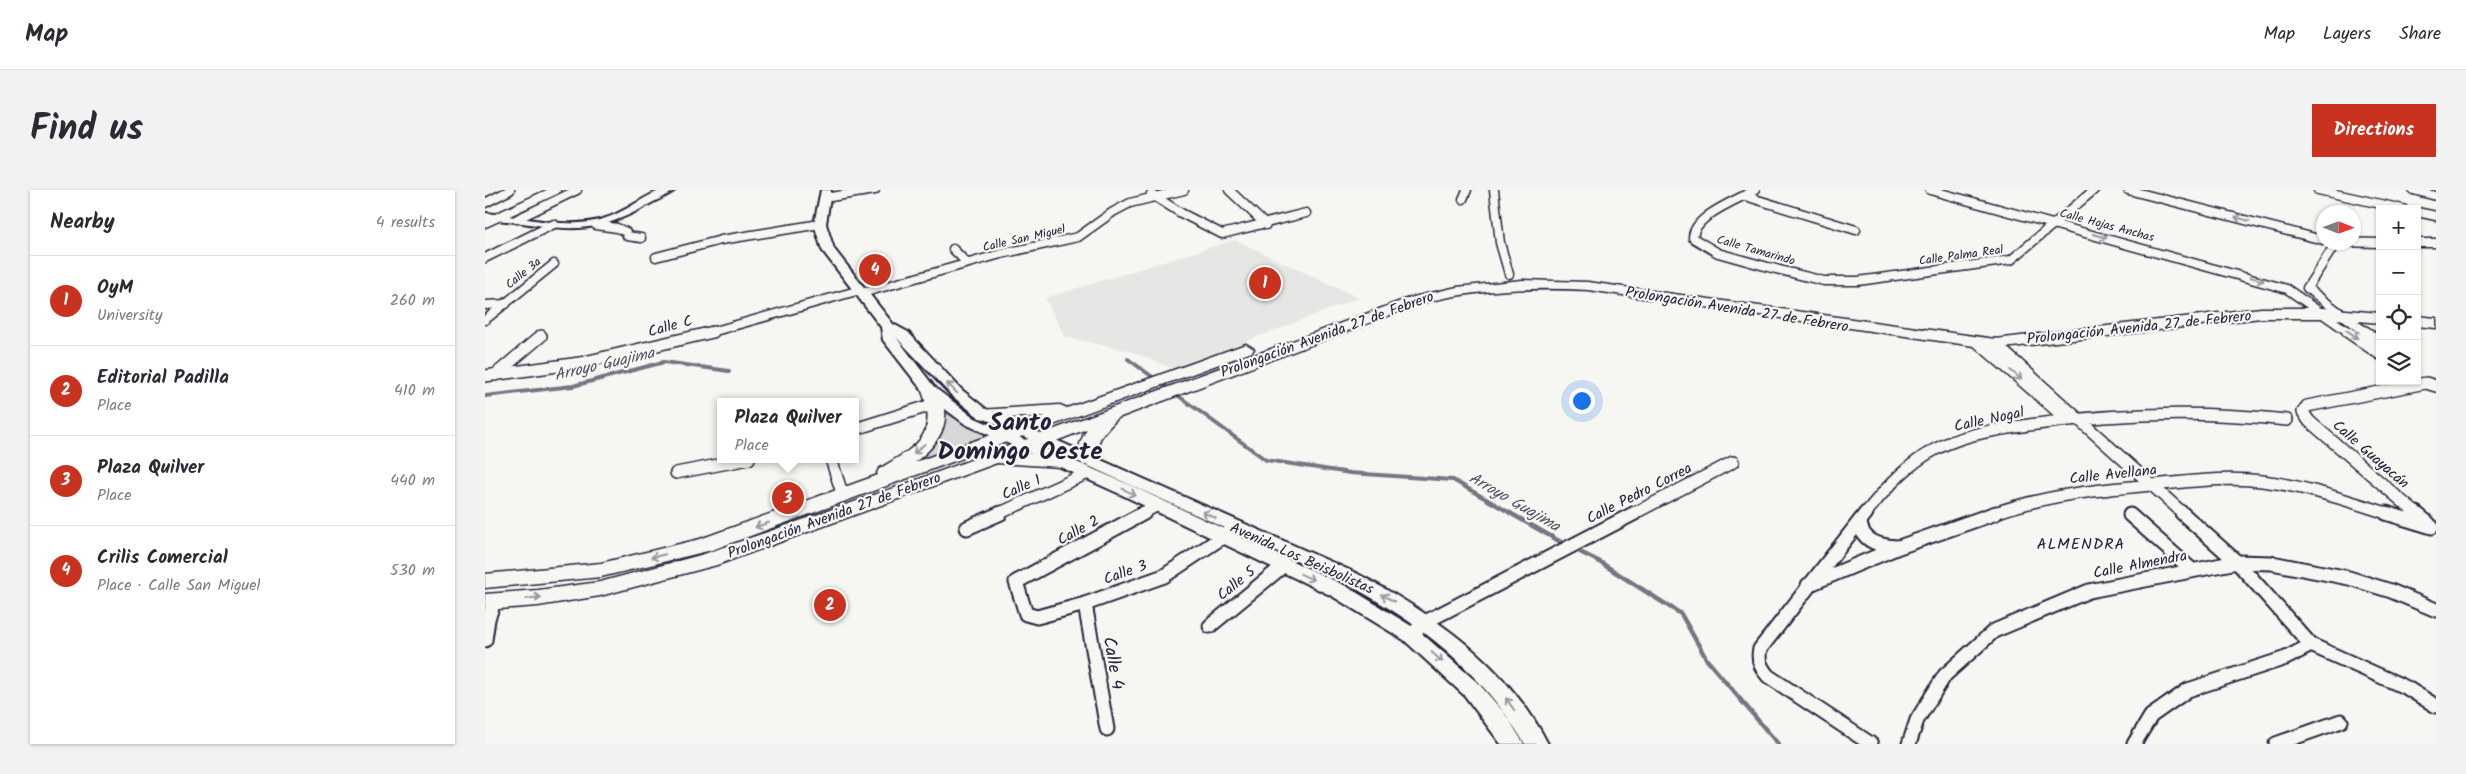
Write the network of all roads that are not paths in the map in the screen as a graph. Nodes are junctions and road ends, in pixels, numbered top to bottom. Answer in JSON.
{"nodes":[{"id":1,"x":510,"y":190,"type":"edge"},
{"id":2,"x":556,"y":190,"type":"edge"},
{"id":3,"x":577,"y":190,"type":"edge"},
{"id":4,"x":670,"y":190,"type":"edge"},
{"id":5,"x":875,"y":190,"type":"edge"},
{"id":6,"x":1184,"y":190,"type":"edge"},
{"id":7,"x":1229,"y":190,"type":"edge"},
{"id":8,"x":1467,"y":190,"type":"edge"},
{"id":9,"x":1494,"y":190,"type":"edge"},
{"id":10,"x":1755,"y":190,"type":"edge"},
{"id":11,"x":1930,"y":190,"type":"edge"},
{"id":12,"x":2094,"y":190,"type":"edge"},
{"id":13,"x":2128,"y":190,"type":"edge"},
{"id":14,"x":2318,"y":190,"type":"edge"},
{"id":15,"x":2413,"y":190,"type":"edge"},
{"id":16,"x":1151,"y":193,"type":"edge"},
{"id":17,"x":825,"y":194,"type":"edge"},
{"id":18,"x":1745,"y":196,"type":"junction"},
{"id":19,"x":2436,"y":196,"type":"edge"},
{"id":20,"x":1463,"y":199,"type":"dead end"},
{"id":21,"x":485,"y":203,"type":"edge"},
{"id":22,"x":2385,"y":205,"type":"edge"},
{"id":23,"x":1306,"y":213,"type":"dead end"},
{"id":24,"x":2421,"y":213,"type":"edge"},
{"id":25,"x":485,"y":216,"type":"edge"},
{"id":26,"x":501,"y":216,"type":"junction"},
{"id":27,"x":2436,"y":216,"type":"edge"},
{"id":28,"x":517,"y":219,"type":"junction"},
{"id":29,"x":485,"y":223,"type":"edge"},
{"id":30,"x":554,"y":224,"type":"junction"},
{"id":31,"x":820,"y":224,"type":"junction"},
{"id":32,"x":2053,"y":224,"type":"junction"},
{"id":33,"x":595,"y":225,"type":"junction"},
{"id":34,"x":1266,"y":225,"type":"junction"},
{"id":35,"x":1856,"y":230,"type":"dead end"},
{"id":36,"x":641,"y":238,"type":"dead end"},
{"id":37,"x":2316,"y":238,"type":"edge"},
{"id":38,"x":2361,"y":243,"type":"edge"},
{"id":39,"x":2376,"y":243,"type":"edge"},
{"id":40,"x":2421,"y":243,"type":"edge"},
{"id":41,"x":2436,"y":244,"type":"edge"},
{"id":42,"x":953,"y":249,"type":"dead end"},
{"id":43,"x":2331,"y":250,"type":"edge"},
{"id":44,"x":656,"y":257,"type":"dead end"},
{"id":45,"x":485,"y":258,"type":"edge"},
{"id":46,"x":967,"y":263,"type":"junction"},
{"id":47,"x":554,"y":264,"type":"dead end"},
{"id":48,"x":1509,"y":274,"type":"junction"},
{"id":49,"x":1837,"y":282,"type":"joint"},
{"id":50,"x":861,"y":291,"type":"junction"},
{"id":51,"x":506,"y":304,"type":"junction"},
{"id":52,"x":2319,"y":304,"type":"junction"},
{"id":53,"x":485,"y":305,"type":"edge"},
{"id":54,"x":2376,"y":308,"type":"edge"},
{"id":55,"x":2421,"y":311,"type":"edge"},
{"id":56,"x":2436,"y":313,"type":"edge"},
{"id":57,"x":2341,"y":314,"type":"junction"},
{"id":58,"x":2376,"y":318,"type":"edge"},
{"id":59,"x":485,"y":320,"type":"edge"},
{"id":60,"x":2421,"y":321,"type":"edge"},
{"id":61,"x":2436,"y":323,"type":"edge"},
{"id":62,"x":888,"y":327,"type":"junction"},
{"id":63,"x":541,"y":336,"type":"dead end"},
{"id":64,"x":2376,"y":341,"type":"edge"},
{"id":65,"x":1987,"y":344,"type":"junction"},
{"id":66,"x":2376,"y":351,"type":"edge"},
{"id":67,"x":490,"y":376,"type":"edge"},
{"id":68,"x":1182,"y":379,"type":"junction"},
{"id":69,"x":2423,"y":380,"type":"edge"},
{"id":70,"x":1157,"y":388,"type":"junction"},
{"id":71,"x":2436,"y":391,"type":"edge"},
{"id":72,"x":932,"y":398,"type":"junction"},
{"id":73,"x":1086,"y":407,"type":"junction"},
{"id":74,"x":1116,"y":411,"type":"junction"},
{"id":75,"x":985,"y":414,"type":"junction"},
{"id":76,"x":2073,"y":420,"type":"junction"},
{"id":77,"x":2287,"y":420,"type":"dead end"},
{"id":78,"x":859,"y":427,"type":"edge"},
{"id":79,"x":1004,"y":437,"type":"junction"},
{"id":80,"x":1023,"y":438,"type":"junction"},
{"id":81,"x":1043,"y":439,"type":"junction"},
{"id":82,"x":1060,"y":461,"type":"junction"},
{"id":83,"x":1733,"y":462,"type":"dead end"},
{"id":84,"x":729,"y":463,"type":"edge"},
{"id":85,"x":833,"y":463,"type":"edge"},
{"id":86,"x":1089,"y":467,"type":"junction"},
{"id":87,"x":963,"y":468,"type":"junction"},
{"id":88,"x":675,"y":474,"type":"dead end"},
{"id":89,"x":2152,"y":486,"type":"junction"},
{"id":90,"x":852,"y":493,"type":"junction"},
{"id":91,"x":1156,"y":506,"type":"junction"},
{"id":92,"x":2130,"y":515,"type":"dead end"},
{"id":93,"x":1860,"y":521,"type":"junction"},
{"id":94,"x":967,"y":528,"type":"dead end"},
{"id":95,"x":2434,"y":529,"type":"edge"},
{"id":96,"x":1230,"y":533,"type":"junction"},
{"id":97,"x":1899,"y":547,"type":"junction"},
{"id":98,"x":2237,"y":562,"type":"junction"},
{"id":99,"x":1283,"y":566,"type":"junction"},
{"id":100,"x":2192,"y":570,"type":"junction"},
{"id":101,"x":485,"y":581,"type":"edge"},
{"id":102,"x":1807,"y":586,"type":"junction"},
{"id":103,"x":490,"y":602,"type":"edge"},
{"id":104,"x":1085,"y":604,"type":"junction"},
{"id":105,"x":2436,"y":610,"type":"edge"},
{"id":106,"x":1029,"y":617,"type":"joint"},
{"id":107,"x":1427,"y":621,"type":"junction"},
{"id":108,"x":1210,"y":626,"type":"dead end"},
{"id":109,"x":1411,"y":634,"type":"junction"},
{"id":110,"x":485,"y":640,"type":"edge"},
{"id":111,"x":2311,"y":645,"type":"junction"},
{"id":112,"x":2436,"y":706,"type":"edge"},
{"id":113,"x":2341,"y":721,"type":"dead end"},
{"id":114,"x":1107,"y":729,"type":"dead end"},
{"id":115,"x":1513,"y":744,"type":"edge"},
{"id":116,"x":1537,"y":744,"type":"edge"},
{"id":117,"x":1871,"y":744,"type":"edge"},
{"id":118,"x":1909,"y":744,"type":"edge"},
{"id":119,"x":2134,"y":744,"type":"edge"},
{"id":120,"x":2276,"y":744,"type":"edge"}],
"edges":[{"from":1,"to":21,"type":"street"},
{"from":2,"to":26,"type":"street"},
{"from":3,"to":28,"type":"street"},
{"from":4,"to":33,"type":"street"},
{"from":5,"to":17,"type":"street"},
{"from":6,"to":16,"type":"street","name":"Calle San Miguel"},
{"from":7,"to":34,"type":"street"},
{"from":8,"to":20,"type":"street"},
{"from":9,"to":48,"type":"street"},
{"from":10,"to":18,"type":"street","name":"Calle Tamarindo"},
{"from":11,"to":32,"type":"street","name":"Calle Hojas Anchas"},
{"from":12,"to":32,"type":"street","name":"Calle Palma Real"},
{"from":37,"to":13,"type":"street","one_way":true},
{"from":14,"to":22,"type":"street"},
{"from":15,"to":19,"type":"street"},
{"from":16,"to":34,"type":"street"},
{"from":16,"to":46,"type":"street","name":"Calle San Miguel"},
{"from":17,"to":31,"type":"main road"},
{"from":18,"to":35,"type":"street"},
{"from":18,"to":49,"type":"street","name":"Calle Tamarindo"},
{"from":23,"to":34,"type":"street"},
{"from":24,"to":27,"type":"street"},
{"from":25,"to":26,"type":"street"},
{"from":26,"to":28,"type":"street"},
{"from":26,"to":29,"type":"street"},
{"from":28,"to":30,"type":"street"},
{"from":30,"to":33,"type":"street"},
{"from":30,"to":45,"type":"street"},
{"from":31,"to":44,"type":"street"},
{"from":31,"to":50,"type":"main road"},
{"from":32,"to":49,"type":"street","name":"Calle Palma Real"},
{"from":32,"to":52,"type":"street","name":"Calle Hojas Anchas","one_way":true},
{"from":33,"to":36,"type":"street"},
{"from":38,"to":39,"type":"street"},
{"from":40,"to":41,"type":"street"},
{"from":42,"to":46,"type":"street"},
{"from":43,"to":52,"type":"street"},
{"from":46,"to":50,"type":"street","name":"Calle San Miguel"},
{"from":47,"to":51,"type":"street","name":"Calle 3a"},
{"from":48,"to":52,"type":"main road","name":"Prolongación Avenida 27 de Febrero"},
{"from":48,"to":68,"type":"main road","name":"Prolongación Avenida 27 de Febrero"},
{"from":50,"to":62,"type":"main road"},
{"from":50,"to":67,"type":"street","name":"Calle C"},
{"from":51,"to":53,"type":"street"},
{"from":51,"to":59,"type":"street","name":"Calle 3a"},
{"from":52,"to":54,"type":"main road","name":"Prolongación Avenida 27 de Febrero"},
{"from":52,"to":57,"type":"main road","name":"Prolongación Avenida 27 de Febrero"},
{"from":52,"to":65,"type":"main road","name":"Prolongación Avenida 27 de Febrero"},
{"from":52,"to":66,"type":"street","name":"Calle Hojas Anchas","one_way":true},
{"from":55,"to":56,"type":"main road"},
{"from":57,"to":58,"type":"main road","name":"Prolongación Avenida 27 de Febrero"},
{"from":57,"to":64,"type":"street"},
{"from":60,"to":61,"type":"main road"},
{"from":62,"to":72,"type":"main road"},
{"from":75,"to":62,"type":"main road","one_way":true},
{"from":63,"to":67,"type":"street"},
{"from":65,"to":68,"type":"main road","name":"Prolongación Avenida 27 de Febrero"},
{"from":65,"to":76,"type":"street","one_way":true},
{"from":65,"to":76,"type":"street"},
{"from":68,"to":70,"type":"main road","name":"Prolongación Avenida 27 de Febrero"},
{"from":69,"to":71,"type":"street"},
{"from":69,"to":95,"type":"street","name":"Calle Guayacán"},
{"from":70,"to":73,"type":"main road","name":"Prolongación Avenida 27 de Febrero"},
{"from":70,"to":74,"type":"main road","name":"Prolongación Avenida 27 de Febrero"},
{"from":72,"to":78,"type":"street"},
{"from":72,"to":79,"type":"main road"},
{"from":72,"to":90,"type":"main road","one_way":true},
{"from":73,"to":75,"type":"main road"},
{"from":73,"to":80,"type":"main road","name":"Prolongación Avenida 27 de Febrero"},
{"from":74,"to":81,"type":"main road","name":"Prolongación Avenida 27 de Febrero"},
{"from":74,"to":86,"type":"main road"},
{"from":75,"to":80,"type":"main road"},
{"from":76,"to":77,"type":"street","name":"Calle Nogal"},
{"from":76,"to":89,"type":"street"},
{"from":76,"to":93,"type":"street","name":"Calle Nogal"},
{"from":79,"to":80,"type":"main road","name":"Prolongación Avenida 27 de Febrero"},
{"from":79,"to":90,"type":"main road","name":"Prolongación Avenida 27 de Febrero"},
{"from":80,"to":81,"type":"main road","name":"Prolongación Avenida 27 de Febrero"},
{"from":80,"to":82,"type":"main road","name":"Avenida Los Beisbolistas"},
{"from":80,"to":87,"type":"main road","name":"Prolongación Avenida 27 de Febrero"},
{"from":81,"to":86,"type":"main road","name":"Avenida Los Beisbolistas"},
{"from":82,"to":86,"type":"main road","name":"Avenida Los Beisbolistas"},
{"from":82,"to":87,"type":"main road"},
{"from":83,"to":107,"type":"street","name":"Calle Pedro Correa"},
{"from":84,"to":88,"type":"street"},
{"from":85,"to":90,"type":"street"},
{"from":86,"to":91,"type":"main road","name":"Avenida Los Beisbolistas","one_way":true},
{"from":86,"to":94,"type":"street","name":"Calle 1"},
{"from":96,"to":86,"type":"main road","name":"Avenida Los Beisbolistas","one_way":true},
{"from":103,"to":87,"type":"main road","name":"Prolongación Avenida 27 de Febrero","one_way":true},
{"from":89,"to":95,"type":"street","name":"Calle Avellana"},
{"from":89,"to":97,"type":"street","name":"Calle Avellana"},
{"from":89,"to":98,"type":"street"},
{"from":90,"to":101,"type":"main road","name":"Prolongación Avenida 27 de Febrero","one_way":true},
{"from":91,"to":96,"type":"main road","name":"Avenida Los Beisbolistas"},
{"from":91,"to":106,"type":"street","name":"Calle 2"},
{"from":92,"to":100,"type":"street"},
{"from":93,"to":97,"type":"street"},
{"from":93,"to":102,"type":"street","name":"Calle Nogal"},
{"from":96,"to":99,"type":"main road","name":"Avenida Los Beisbolistas"},
{"from":96,"to":104,"type":"street","name":"Calle 3"},
{"from":107,"to":96,"type":"main road","name":"Avenida Los Beisbolistas","one_way":true},
{"from":97,"to":102,"type":"street","name":"Calle Avellana"},
{"from":98,"to":100,"type":"street","name":"Calle Almendra"},
{"from":98,"to":105,"type":"street","name":"Calle Almendra"},
{"from":98,"to":111,"type":"street"},
{"from":99,"to":108,"type":"street","name":"Calle 5"},
{"from":99,"to":109,"type":"main road","name":"Avenida Los Beisbolistas","one_way":true},
{"from":100,"to":118,"type":"street","name":"Calle Almendra"},
{"from":102,"to":117,"type":"street","name":"Calle Nogal"},
{"from":103,"to":110,"type":"street"},
{"from":104,"to":106,"type":"street","name":"Calle 3"},
{"from":104,"to":114,"type":"street","name":"Calle 4"},
{"from":107,"to":109,"type":"street","name":"Calle Pedro Correa"},
{"from":116,"to":107,"type":"main road","name":"Avenida Los Beisbolistas","one_way":true},
{"from":109,"to":115,"type":"main road","name":"Avenida Los Beisbolistas","one_way":true},
{"from":111,"to":112,"type":"street"},
{"from":111,"to":119,"type":"street"},
{"from":113,"to":120,"type":"street"}]}
